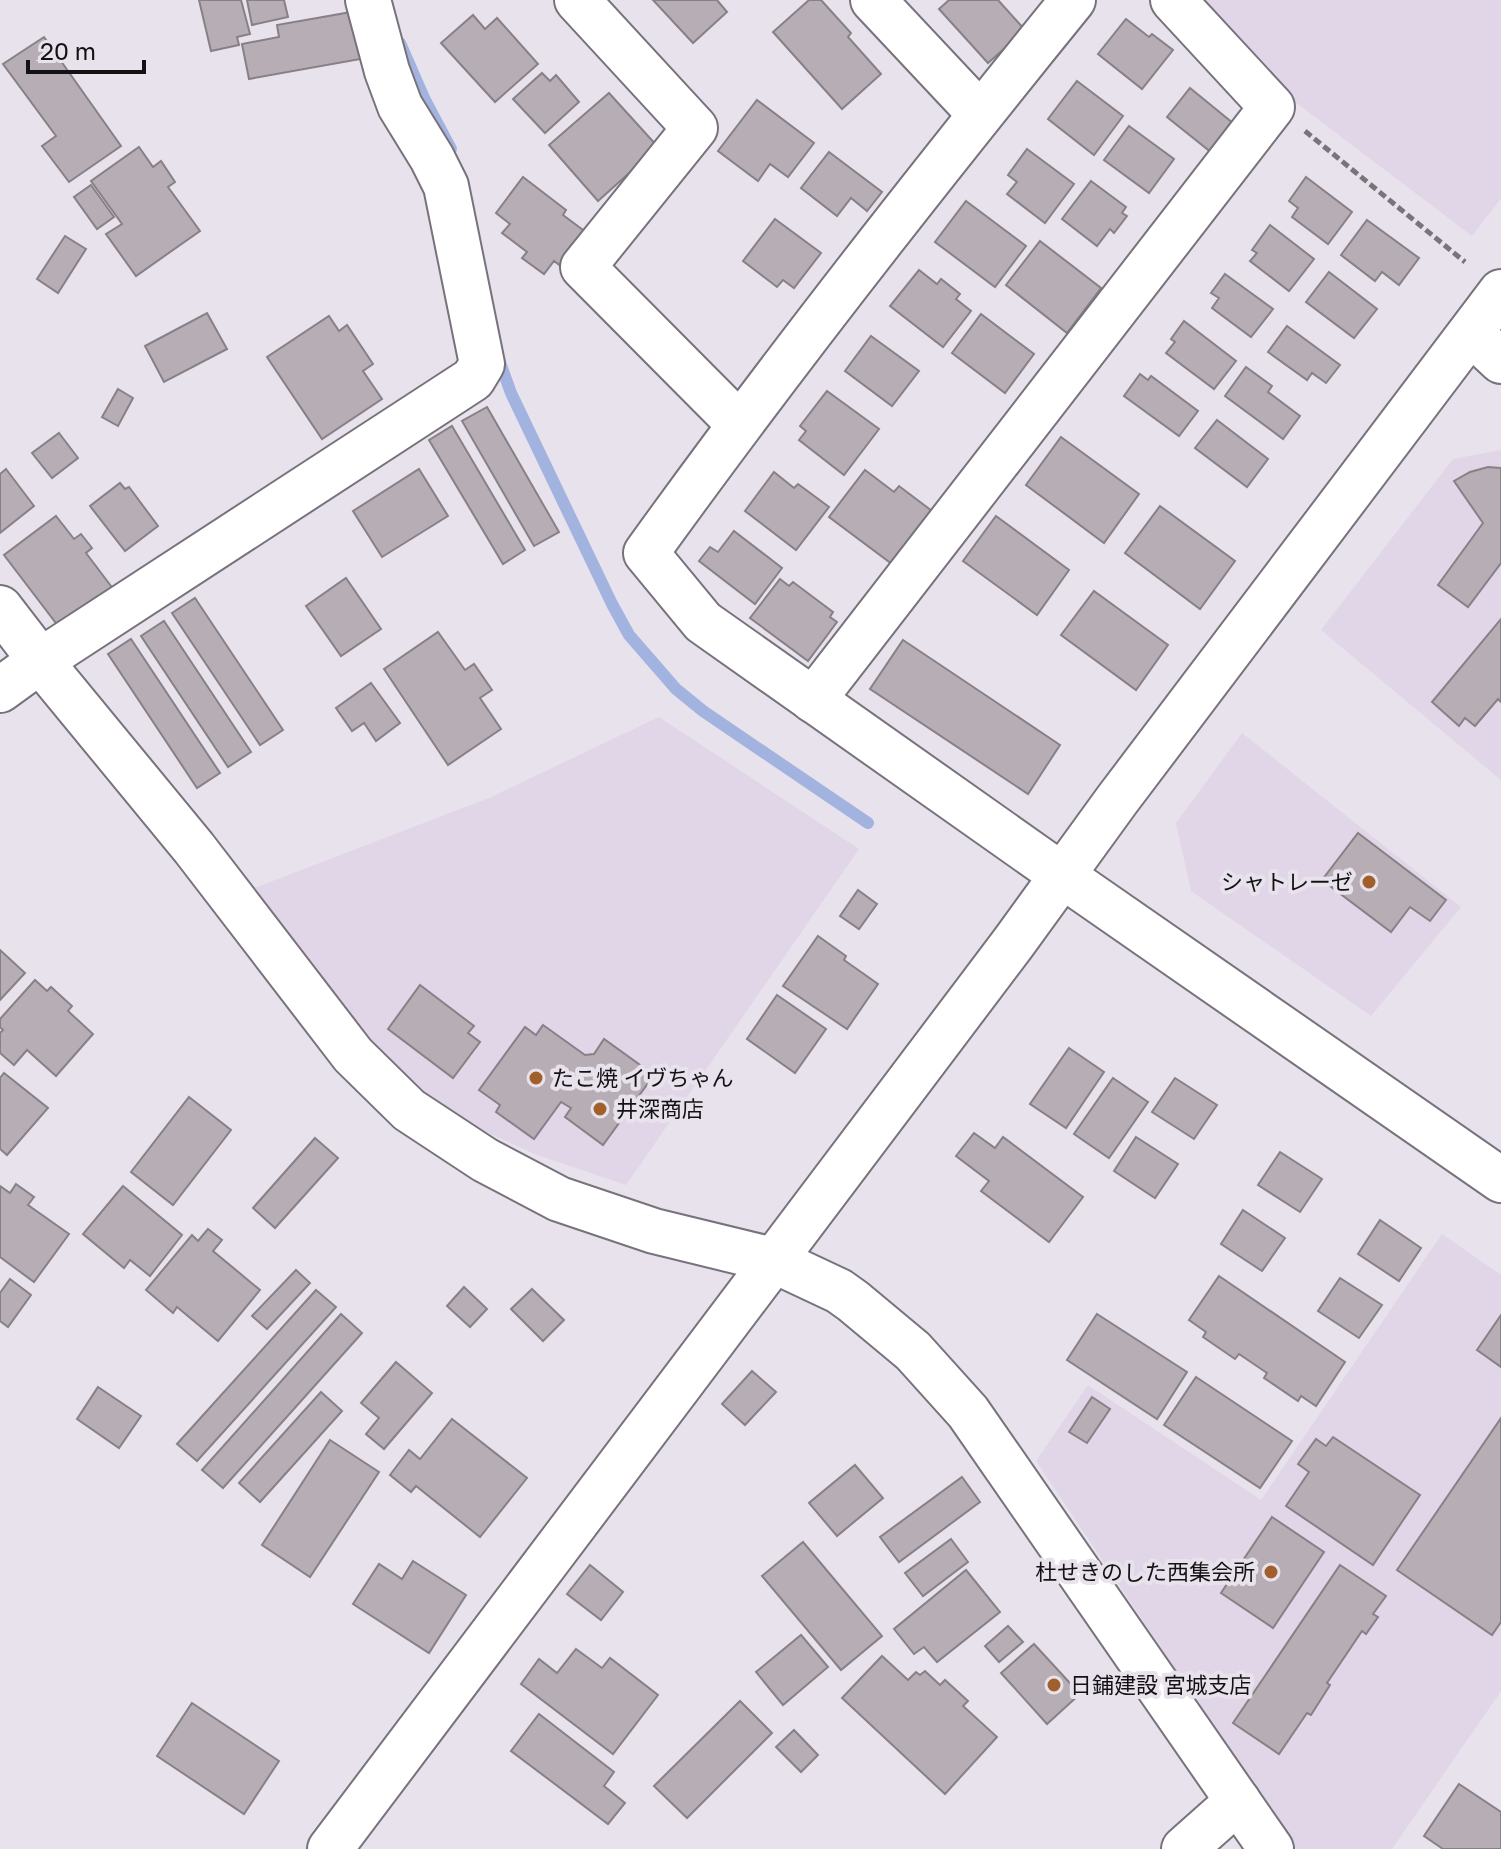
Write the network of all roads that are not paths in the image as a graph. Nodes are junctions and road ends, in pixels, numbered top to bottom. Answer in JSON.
{"nodes":[{"id":1,"x":368,"y":0,"type":"edge"},
{"id":2,"x":577,"y":0,"type":"edge"},
{"id":3,"x":873,"y":0,"type":"edge"},
{"id":4,"x":1073,"y":0,"type":"edge"},
{"id":5,"x":1173,"y":0,"type":"edge"},
{"id":6,"x":980,"y":114,"type":"junction"},
{"id":7,"x":1501,"y":292,"type":"edge"},
{"id":8,"x":1486,"y":347,"type":"edge"},
{"id":9,"x":739,"y":424,"type":"junction"},
{"id":10,"x":0,"y":608,"type":"edge"},
{"id":11,"x":40,"y":661,"type":"junction"},
{"id":12,"x":0,"y":690,"type":"edge"},
{"id":13,"x":813,"y":700,"type":"junction"},
{"id":14,"x":1063,"y":876,"type":"junction"},
{"id":15,"x":1501,"y":1180,"type":"edge"},
{"id":16,"x":773,"y":1260,"type":"junction"},
{"id":17,"x":1238,"y":1801,"type":"junction"},
{"id":18,"x":330,"y":1849,"type":"edge"},
{"id":19,"x":1184,"y":1849,"type":"edge"},
{"id":20,"x":1271,"y":1849,"type":"edge"}],
"edges":[{"from":1,"to":11,"type":"street"},
{"from":2,"to":9,"type":"street"},
{"from":3,"to":6,"type":"street"},
{"from":4,"to":6,"type":"street"},
{"from":5,"to":13,"type":"street"},
{"from":6,"to":9,"type":"street"},
{"from":7,"to":8,"type":"street"},
{"from":8,"to":14,"type":"street"},
{"from":9,"to":13,"type":"street"},
{"from":10,"to":11,"type":"street"},
{"from":11,"to":12,"type":"street"},
{"from":11,"to":16,"type":"street"},
{"from":13,"to":14,"type":"street"},
{"from":14,"to":15,"type":"street"},
{"from":14,"to":16,"type":"street"},
{"from":16,"to":17,"type":"street"},
{"from":16,"to":18,"type":"street"},
{"from":17,"to":19,"type":"street"},
{"from":17,"to":20,"type":"street"}]}
